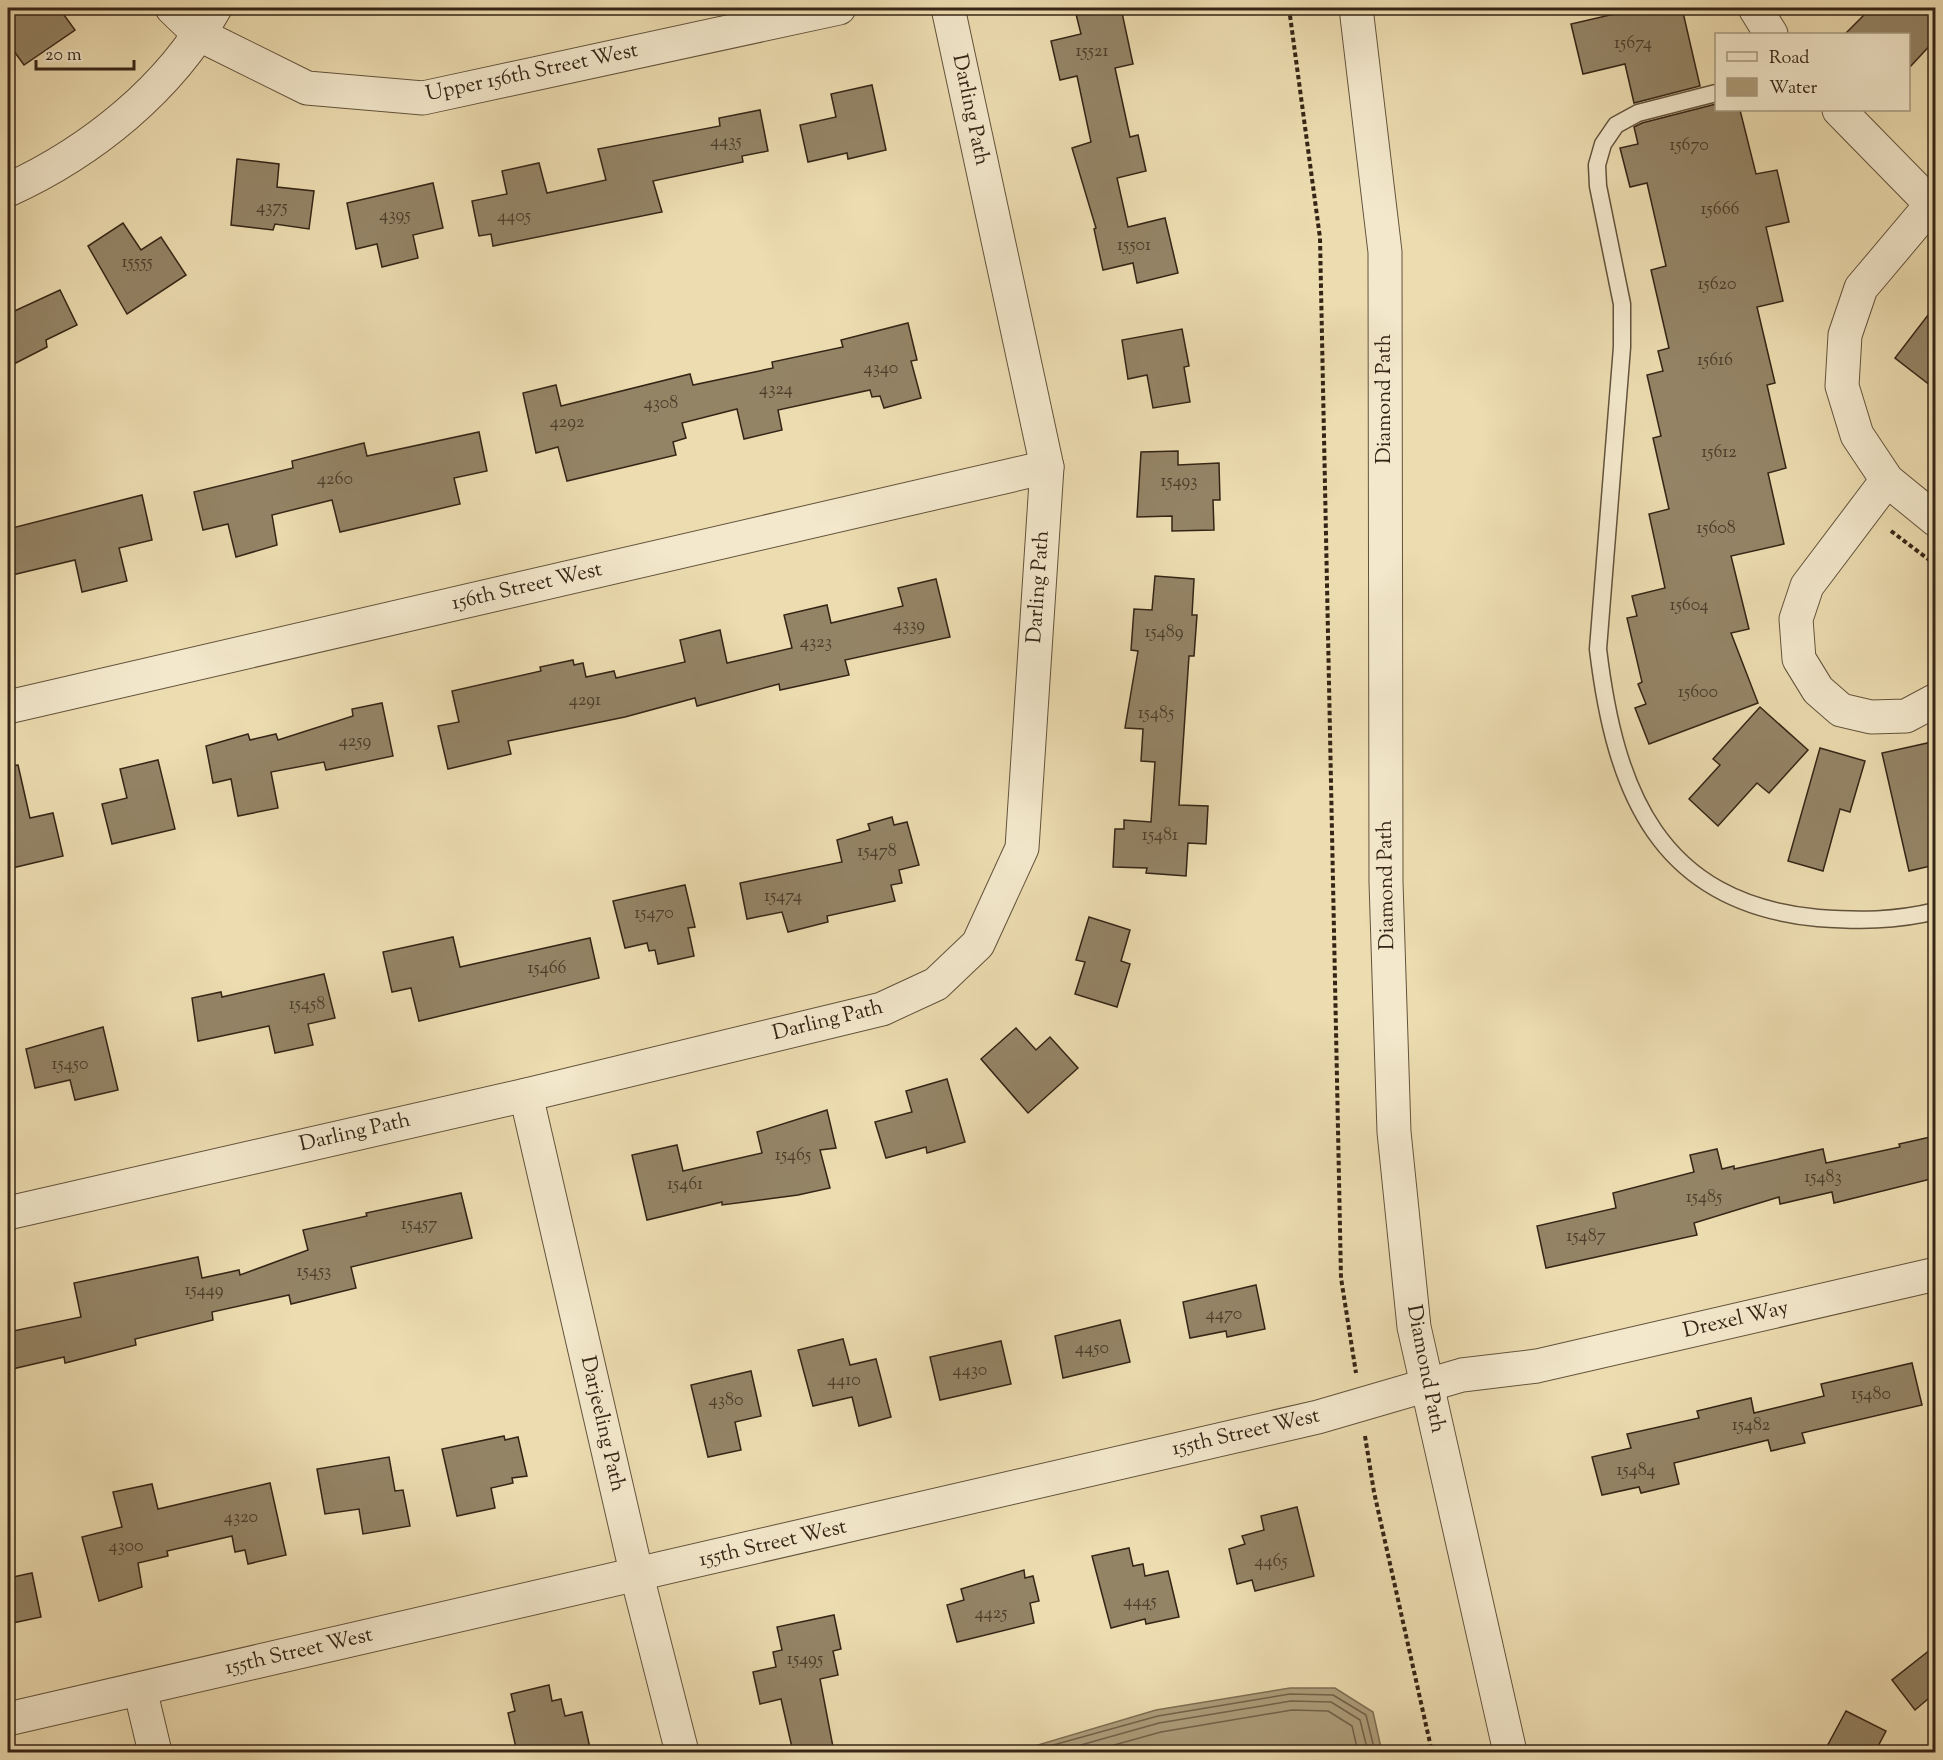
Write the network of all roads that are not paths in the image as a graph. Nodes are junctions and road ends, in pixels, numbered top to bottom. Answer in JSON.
{"nodes":[{"id":1,"x":172,"y":8,"type":"edge"},
{"id":2,"x":839,"y":8,"type":"edge"},
{"id":3,"x":948,"y":8,"type":"edge"},
{"id":4,"x":1356,"y":8,"type":"edge"},
{"id":5,"x":1755,"y":8,"type":"edge"},
{"id":6,"x":208,"y":21,"type":"edge"},
{"id":7,"x":1770,"y":33,"type":"edge"},
{"id":8,"x":1715,"y":93,"type":"edge"},
{"id":9,"x":1840,"y":111,"type":"edge"},
{"id":10,"x":8,"y":190,"type":"edge"},
{"id":11,"x":1933,"y":202,"type":"edge"},
{"id":12,"x":1047,"y":467,"type":"junction"},
{"id":13,"x":1887,"y":480,"type":"junction"},
{"id":14,"x":1935,"y":520,"type":"edge"},
{"id":15,"x":1935,"y":700,"type":"edge"},
{"id":16,"x":8,"y":707,"type":"edge"},
{"id":17,"x":1935,"y":911,"type":"edge"},
{"id":18,"x":526,"y":1095,"type":"junction"},
{"id":19,"x":8,"y":1213,"type":"edge"},
{"id":20,"x":1935,"y":1274,"type":"edge"},
{"id":21,"x":1537,"y":1366,"type":"joint"},
{"id":22,"x":1426,"y":1387,"type":"junction"},
{"id":23,"x":637,"y":1575,"type":"junction"},
{"id":24,"x":140,"y":1689,"type":"junction"},
{"id":25,"x":8,"y":1719,"type":"edge"},
{"id":26,"x":155,"y":1752,"type":"edge"},
{"id":27,"x":682,"y":1752,"type":"edge"},
{"id":28,"x":1510,"y":1752,"type":"edge"}],
"edges":[{"from":1,"to":6,"type":"street","name":"Upper 156th Street West"},
{"from":2,"to":6,"type":"street","name":"Upper 156th Street West"},
{"from":3,"to":12,"type":"street","name":"Darling Path"},
{"from":4,"to":22,"type":"street","name":"Diamond Path"},
{"from":5,"to":7,"type":"street"},
{"from":6,"to":10,"type":"street"},
{"from":8,"to":17,"type":"lane"},
{"from":9,"to":11,"type":"street"},
{"from":11,"to":13,"type":"street"},
{"from":12,"to":16,"type":"street","name":"156th Street West"},
{"from":12,"to":18,"type":"street","name":"Darling Path"},
{"from":13,"to":14,"type":"street"},
{"from":13,"to":15,"type":"street"},
{"from":18,"to":19,"type":"street","name":"Darling Path"},
{"from":18,"to":23,"type":"street","name":"Darjeeling Path"},
{"from":20,"to":21,"type":"street","name":"Drexel Way"},
{"from":21,"to":22,"type":"street","name":"155th Street West"},
{"from":22,"to":23,"type":"street","name":"155th Street West"},
{"from":22,"to":28,"type":"street","name":"Diamond Path"},
{"from":23,"to":24,"type":"street","name":"155th Street West"},
{"from":23,"to":27,"type":"street","name":"Darjeeling Path"},
{"from":24,"to":25,"type":"street","name":"155th Street West"},
{"from":24,"to":26,"type":"street"}]}
